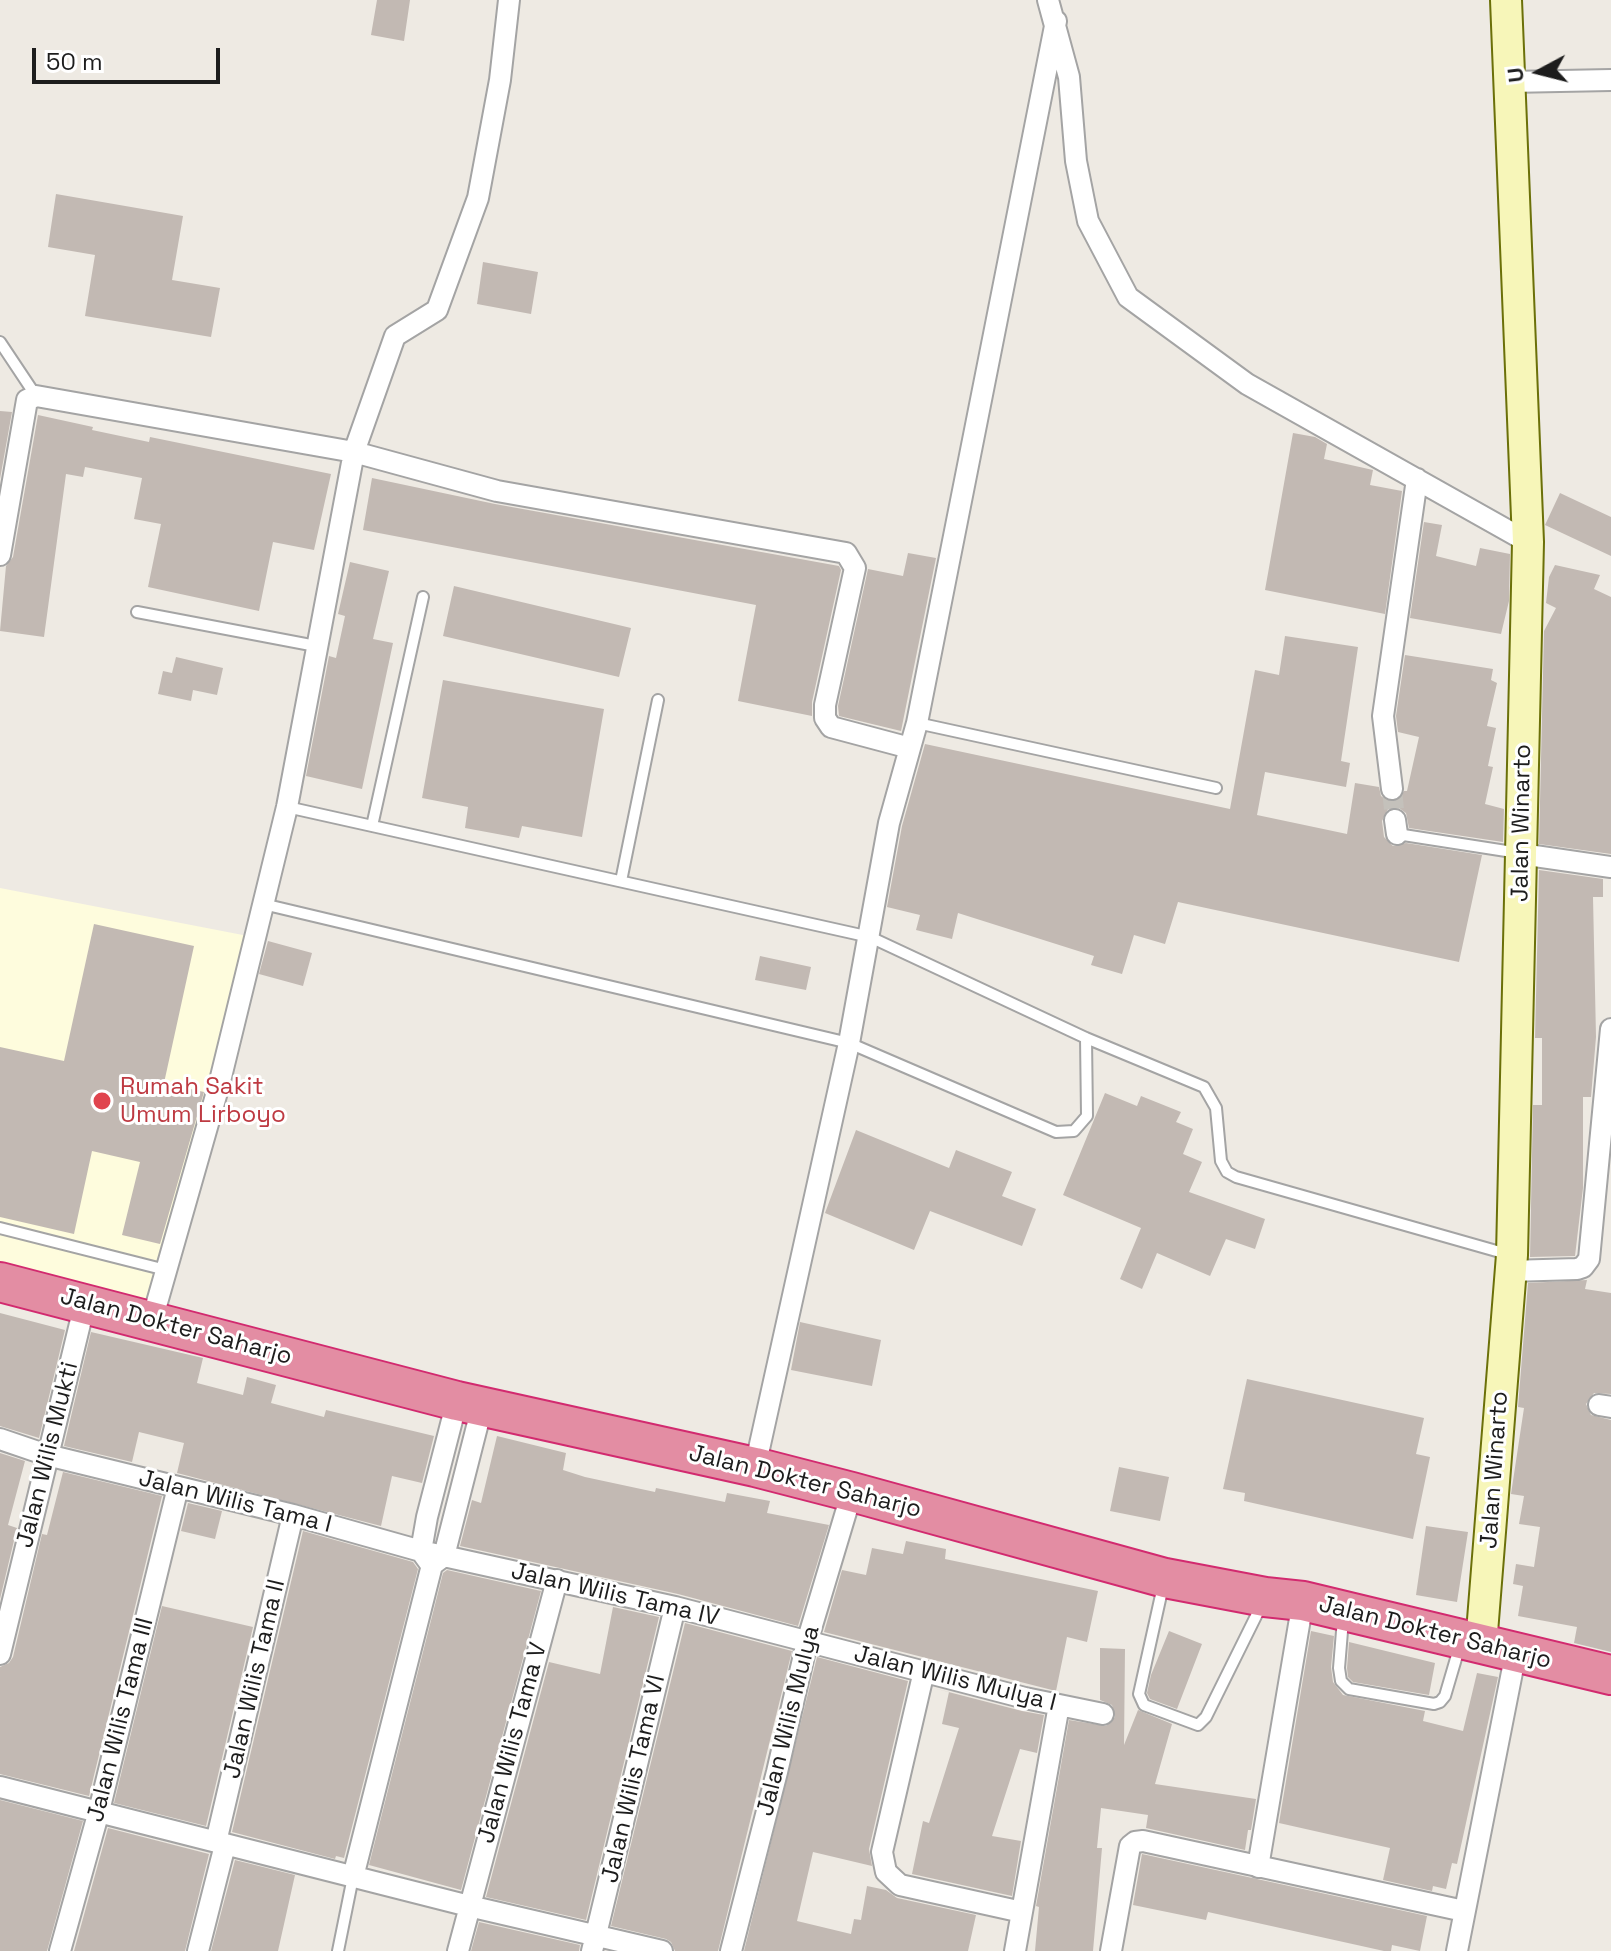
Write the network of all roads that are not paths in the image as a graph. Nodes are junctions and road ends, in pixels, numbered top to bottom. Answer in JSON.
{"nodes":[{"id":1,"x":509,"y":0,"type":"edge"},
{"id":2,"x":1048,"y":0,"type":"edge"},
{"id":3,"x":1506,"y":0,"type":"edge"},
{"id":4,"x":1056,"y":21,"type":"junction"},
{"id":5,"x":1611,"y":80,"type":"edge"},
{"id":6,"x":1509,"y":82,"type":"junction"},
{"id":7,"x":0,"y":342,"type":"edge"},
{"id":8,"x":36,"y":396,"type":"junction"},
{"id":9,"x":354,"y":452,"type":"junction"},
{"id":10,"x":1417,"y":479,"type":"junction"},
{"id":11,"x":1528,"y":542,"type":"junction"},
{"id":12,"x":0,"y":555,"type":"edge"},
{"id":13,"x":423,"y":597,"type":"dead end"},
{"id":14,"x":137,"y":612,"type":"dead end"},
{"id":15,"x":316,"y":646,"type":"junction"},
{"id":16,"x":658,"y":700,"type":"dead end"},
{"id":17,"x":917,"y":723,"type":"junction"},
{"id":18,"x":910,"y":748,"type":"junction"},
{"id":19,"x":1216,"y":788,"type":"dead end"},
{"id":20,"x":1392,"y":789,"type":"tunnel mouth"},
{"id":21,"x":287,"y":807,"type":"junction"},
{"id":22,"x":372,"y":826,"type":"junction"},
{"id":23,"x":1396,"y":827,"type":"dead end"},
{"id":24,"x":1521,"y":854,"type":"junction"},
{"id":25,"x":1611,"y":867,"type":"edge"},
{"id":26,"x":621,"y":881,"type":"junction"},
{"id":27,"x":263,"y":904,"type":"junction"},
{"id":28,"x":870,"y":937,"type":"junction"},
{"id":29,"x":1611,"y":1029,"type":"edge"},
{"id":30,"x":1086,"y":1038,"type":"junction"},
{"id":31,"x":849,"y":1043,"type":"junction"},
{"id":32,"x":0,"y":1228,"type":"edge"},
{"id":33,"x":1511,"y":1263,"type":"junction"},
{"id":34,"x":166,"y":1270,"type":"junction"},
{"id":35,"x":0,"y":1282,"type":"edge"},
{"id":36,"x":85,"y":1303,"type":"junction"},
{"id":37,"x":152,"y":1320,"type":"junction"},
{"id":38,"x":469,"y":1404,"type":"junction"},
{"id":39,"x":0,"y":1439,"type":"edge"},
{"id":40,"x":47,"y":1455,"type":"junction"},
{"id":41,"x":755,"y":1467,"type":"junction"},
{"id":42,"x":178,"y":1487,"type":"junction"},
{"id":43,"x":852,"y":1492,"type":"junction"},
{"id":44,"x":293,"y":1515,"type":"junction"},
{"id":45,"x":432,"y":1557,"type":"junction"},
{"id":46,"x":1165,"y":1578,"type":"junction"},
{"id":47,"x":557,"y":1580,"type":"junction"},
{"id":48,"x":1265,"y":1597,"type":"junction"},
{"id":49,"x":1303,"y":1601,"type":"junction"},
{"id":50,"x":675,"y":1607,"type":"junction"},
{"id":51,"x":1343,"y":1610,"type":"junction"},
{"id":52,"x":807,"y":1642,"type":"junction"},
{"id":53,"x":1486,"y":1646,"type":"junction"},
{"id":54,"x":0,"y":1654,"type":"edge"},
{"id":55,"x":924,"y":1671,"type":"junction"},
{"id":56,"x":1611,"y":1675,"type":"edge"},
{"id":57,"x":1059,"y":1705,"type":"junction"},
{"id":58,"x":1103,"y":1714,"type":"dead end"},
{"id":59,"x":0,"y":1787,"type":"edge"},
{"id":60,"x":99,"y":1811,"type":"junction"},
{"id":61,"x":220,"y":1843,"type":"junction"},
{"id":62,"x":1258,"y":1867,"type":"junction"},
{"id":63,"x":353,"y":1877,"type":"junction"},
{"id":64,"x":469,"y":1906,"type":"junction"},
{"id":65,"x":1464,"y":1911,"type":"junction"},
{"id":66,"x":1022,"y":1912,"type":"junction"},
{"id":67,"x":594,"y":1943,"type":"edge"},
{"id":68,"x":60,"y":1951,"type":"edge"},
{"id":69,"x":198,"y":1951,"type":"edge"},
{"id":70,"x":338,"y":1951,"type":"edge"},
{"id":71,"x":458,"y":1951,"type":"edge"},
{"id":72,"x":662,"y":1951,"type":"edge"},
{"id":73,"x":731,"y":1951,"type":"edge"},
{"id":74,"x":1015,"y":1951,"type":"edge"},
{"id":75,"x":1111,"y":1951,"type":"edge"},
{"id":76,"x":1457,"y":1951,"type":"edge"}],
"edges":[{"from":1,"to":9,"type":"street"},
{"from":2,"to":4,"type":"street"},
{"from":3,"to":6,"type":"street","name":"Jalan Winarto"},
{"from":4,"to":10,"type":"street"},
{"from":4,"to":17,"type":"street"},
{"from":5,"to":6,"type":"street"},
{"from":6,"to":11,"type":"street","name":"Jalan Winarto"},
{"from":7,"to":8,"type":"lane"},
{"from":8,"to":9,"type":"street"},
{"from":8,"to":12,"type":"street"},
{"from":9,"to":15,"type":"street"},
{"from":9,"to":18,"type":"street"},
{"from":10,"to":11,"type":"street"},
{"from":10,"to":20,"type":"street"},
{"from":11,"to":24,"type":"street","name":"Jalan Winarto"},
{"from":13,"to":22,"type":"lane"},
{"from":14,"to":15,"type":"lane"},
{"from":15,"to":21,"type":"street"},
{"from":16,"to":26,"type":"lane"},
{"from":17,"to":18,"type":"street"},
{"from":17,"to":19,"type":"lane"},
{"from":18,"to":28,"type":"street"},
{"from":21,"to":22,"type":"lane"},
{"from":21,"to":27,"type":"street"},
{"from":22,"to":26,"type":"lane"},
{"from":23,"to":24,"type":"lane"},
{"from":24,"to":25,"type":"street"},
{"from":24,"to":33,"type":"street","name":"Jalan Winarto"},
{"from":26,"to":28,"type":"lane"},
{"from":27,"to":31,"type":"lane"},
{"from":27,"to":34,"type":"street"},
{"from":28,"to":30,"type":"lane"},
{"from":28,"to":31,"type":"street"},
{"from":29,"to":33,"type":"street"},
{"from":30,"to":31,"type":"lane"},
{"from":30,"to":33,"type":"lane"},
{"from":31,"to":41,"type":"street"},
{"from":32,"to":34,"type":"lane"},
{"from":33,"to":53,"type":"street","name":"Jalan Winarto"},
{"from":34,"to":37,"type":"street"},
{"from":35,"to":36,"type":"highway","name":"Jalan Dokter Saharjo"},
{"from":36,"to":37,"type":"highway","name":"Jalan Dokter Saharjo"},
{"from":36,"to":40,"type":"street","name":"Jalan Wilis Mukti"},
{"from":37,"to":38,"type":"highway","name":"Jalan Dokter Saharjo"},
{"from":38,"to":41,"type":"highway","name":"Jalan Dokter Saharjo"},
{"from":38,"to":45,"type":"street"},
{"from":39,"to":40,"type":"street","name":"Jalan Wilis Tama I"},
{"from":40,"to":42,"type":"street","name":"Jalan Wilis Tama I"},
{"from":40,"to":54,"type":"street","name":"Jalan Wilis Mukti"},
{"from":41,"to":43,"type":"highway","name":"Jalan Dokter Saharjo"},
{"from":42,"to":44,"type":"street","name":"Jalan Wilis Tama I"},
{"from":42,"to":60,"type":"street","name":"Jalan Wilis Tama III"},
{"from":43,"to":46,"type":"highway","name":"Jalan Dokter Saharjo"},
{"from":43,"to":52,"type":"street","name":"Jalan Wilis Mulya"},
{"from":44,"to":45,"type":"street","name":"Jalan Wilis Tama I"},
{"from":44,"to":61,"type":"street","name":"Jalan Wilis Tama II"},
{"from":45,"to":47,"type":"street","name":"Jalan Wilis Tama IV"},
{"from":45,"to":63,"type":"street"},
{"from":46,"to":48,"type":"highway","name":"Jalan Dokter Saharjo"},
{"from":46,"to":48,"type":"lane"},
{"from":47,"to":50,"type":"street","name":"Jalan Wilis Tama IV"},
{"from":47,"to":64,"type":"street","name":"Jalan Wilis Tama V"},
{"from":48,"to":49,"type":"highway","name":"Jalan Dokter Saharjo"},
{"from":49,"to":51,"type":"highway","name":"Jalan Dokter Saharjo"},
{"from":49,"to":62,"type":"street"},
{"from":50,"to":52,"type":"street","name":"Jalan Wilis Tama IV"},
{"from":50,"to":67,"type":"street","name":"Jalan Wilis Tama VI"},
{"from":51,"to":53,"type":"highway","name":"Jalan Dokter Saharjo"},
{"from":51,"to":53,"type":"lane"},
{"from":52,"to":55,"type":"street","name":"Jalan Wilis Mulya I"},
{"from":52,"to":73,"type":"street","name":"Jalan Wilis Mulya"},
{"from":53,"to":56,"type":"highway","name":"Jalan Dokter Saharjo"},
{"from":53,"to":65,"type":"street"},
{"from":55,"to":57,"type":"street","name":"Jalan Wilis Mulya I"},
{"from":55,"to":66,"type":"street"},
{"from":57,"to":58,"type":"street","name":"Jalan Wilis Mulya I"},
{"from":57,"to":66,"type":"street"},
{"from":59,"to":60,"type":"street"},
{"from":60,"to":61,"type":"street"},
{"from":60,"to":68,"type":"street","name":"Jalan Wilis Tama III"},
{"from":61,"to":63,"type":"street"},
{"from":61,"to":69,"type":"street","name":"Jalan Wilis Tama II"},
{"from":62,"to":65,"type":"street"},
{"from":62,"to":75,"type":"street"},
{"from":63,"to":64,"type":"street"},
{"from":63,"to":70,"type":"lane"},
{"from":64,"to":67,"type":"street"},
{"from":64,"to":71,"type":"street","name":"Jalan Wilis Tama V"},
{"from":65,"to":76,"type":"street"},
{"from":66,"to":74,"type":"street"},
{"from":67,"to":72,"type":"street"}]}
